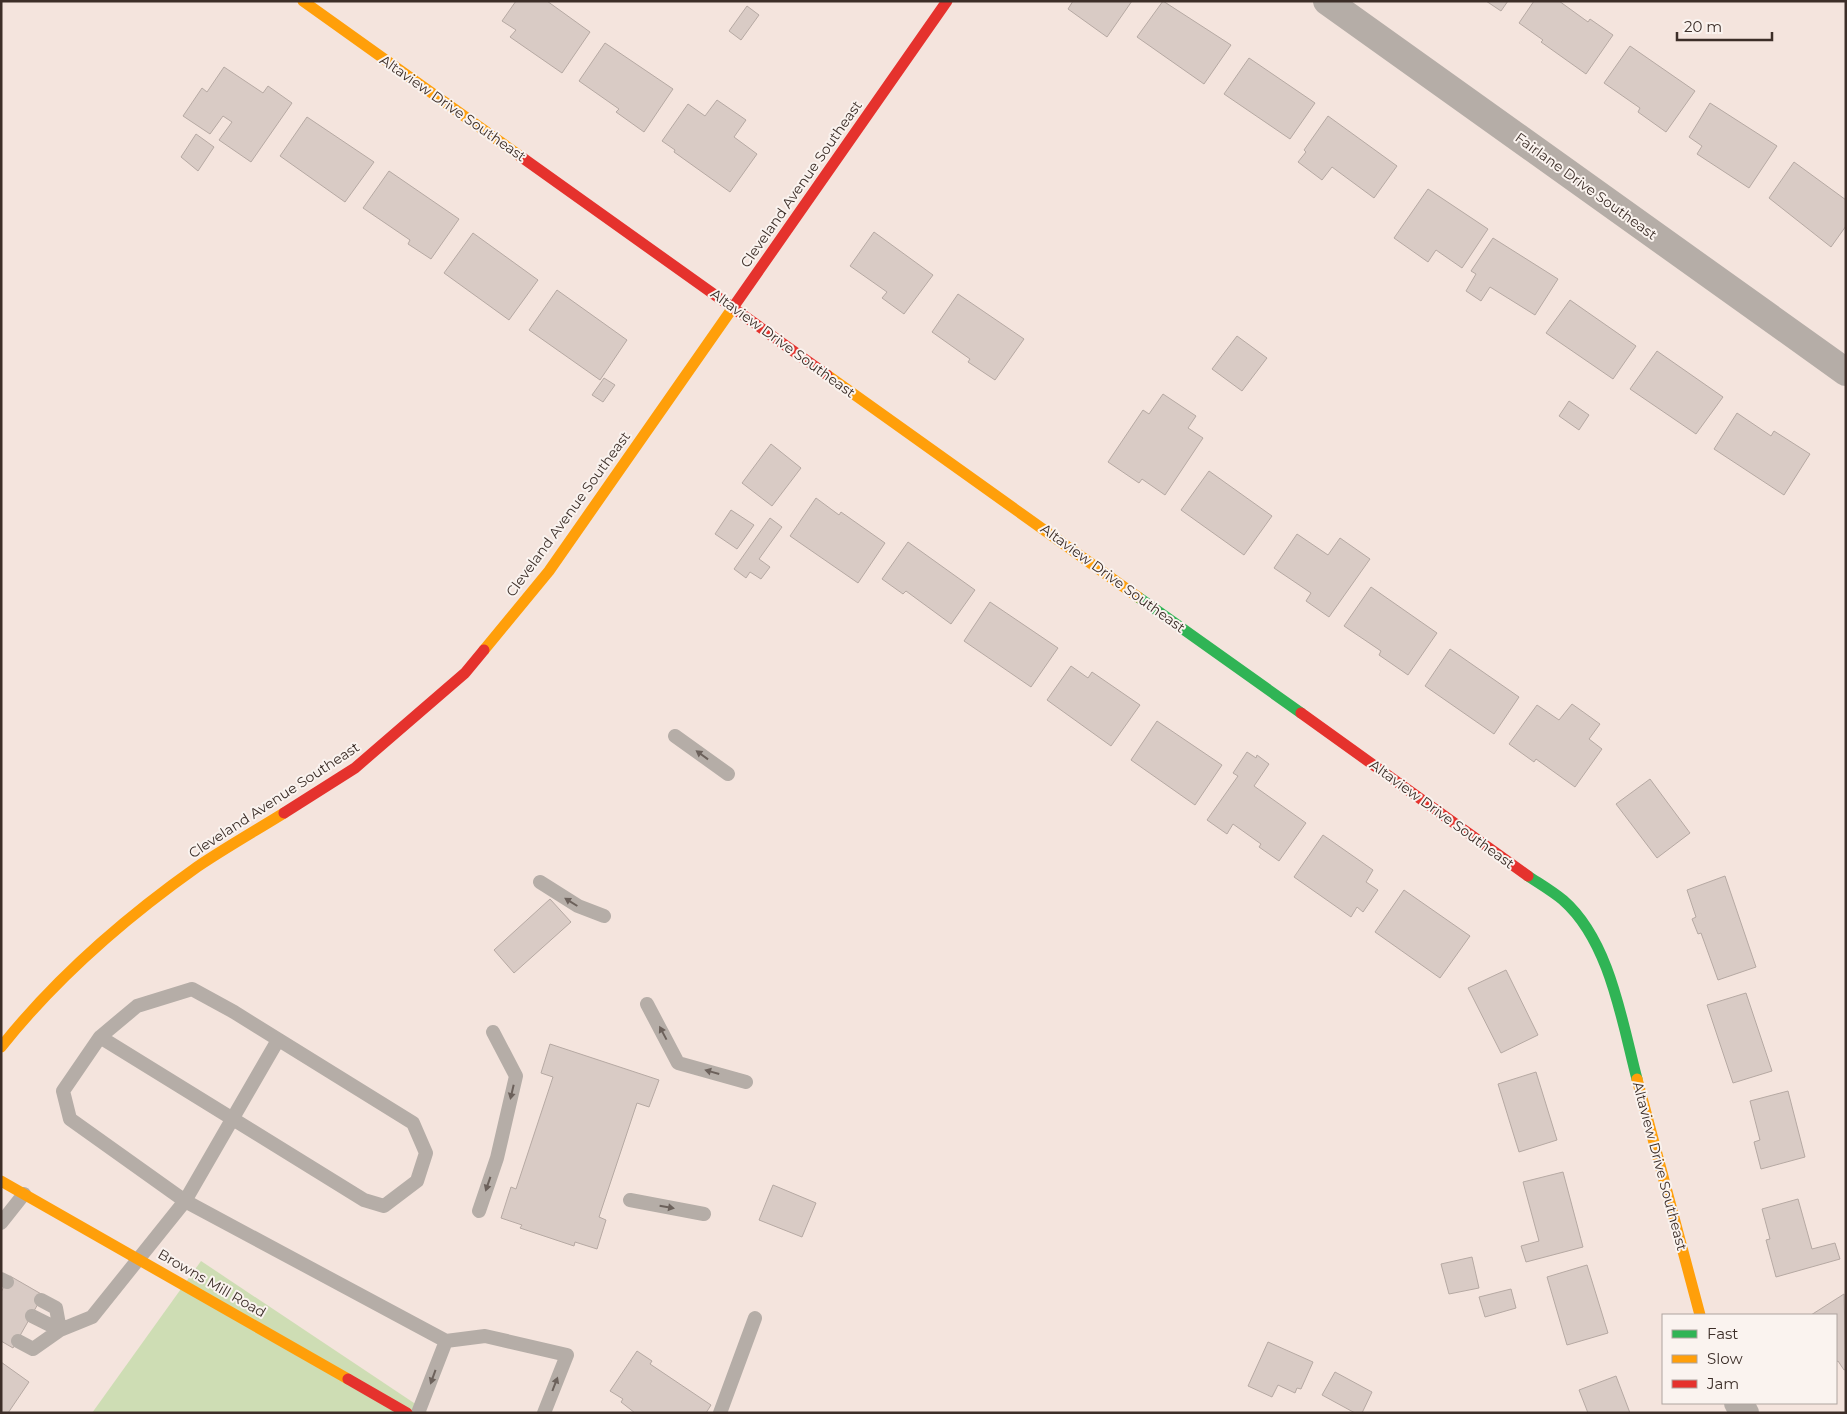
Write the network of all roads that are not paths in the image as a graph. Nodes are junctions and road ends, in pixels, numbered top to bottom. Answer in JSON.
{"nodes":[{"id":1,"x":303,"y":1,"type":"edge"},
{"id":2,"x":947,"y":1,"type":"edge"},
{"id":3,"x":1327,"y":1,"type":"edge"},
{"id":4,"x":733,"y":307,"type":"junction"},
{"id":5,"x":1846,"y":372,"type":"edge"},
{"id":6,"x":675,"y":736,"type":"dead end"},
{"id":7,"x":728,"y":774,"type":"dead end"},
{"id":8,"x":540,"y":882,"type":"dead end"},
{"id":9,"x":604,"y":916,"type":"dead end"},
{"id":10,"x":647,"y":1004,"type":"dead end"},
{"id":11,"x":493,"y":1032,"type":"dead end"},
{"id":12,"x":100,"y":1036,"type":"junction"},
{"id":13,"x":278,"y":1040,"type":"junction"},
{"id":14,"x":1,"y":1047,"type":"edge"},
{"id":15,"x":746,"y":1082,"type":"dead end"},
{"id":16,"x":234,"y":1119,"type":"junction"},
{"id":17,"x":1,"y":1181,"type":"edge"},
{"id":18,"x":24,"y":1194,"type":"junction"},
{"id":19,"x":630,"y":1200,"type":"dead end"},
{"id":20,"x":185,"y":1201,"type":"junction"},
{"id":21,"x":479,"y":1211,"type":"dead end"},
{"id":22,"x":704,"y":1214,"type":"dead end"},
{"id":23,"x":1,"y":1223,"type":"edge"},
{"id":24,"x":138,"y":1259,"type":"junction"},
{"id":25,"x":41,"y":1300,"type":"dead end"},
{"id":26,"x":1700,"y":1314,"type":"edge"},
{"id":27,"x":32,"y":1316,"type":"dead end"},
{"id":28,"x":755,"y":1318,"type":"dead end"},
{"id":29,"x":60,"y":1330,"type":"junction"},
{"id":30,"x":18,"y":1341,"type":"dead end"},
{"id":31,"x":446,"y":1341,"type":"junction"},
{"id":32,"x":407,"y":1413,"type":"edge"},
{"id":33,"x":418,"y":1413,"type":"edge"},
{"id":34,"x":544,"y":1413,"type":"edge"},
{"id":35,"x":720,"y":1413,"type":"edge"}],
"edges":[{"from":1,"to":4,"type":"street","name":"Altaview Drive Southeast"},
{"from":2,"to":4,"type":"street","name":"Cleveland Avenue Southeast"},
{"from":3,"to":5,"type":"street","name":"Fairlane Drive Southeast"},
{"from":4,"to":14,"type":"street","name":"Cleveland Avenue Southeast"},
{"from":4,"to":26,"type":"street","name":"Altaview Drive Southeast"},
{"from":7,"to":6,"type":"lane","one_way":true},
{"from":9,"to":8,"type":"lane","one_way":true},
{"from":15,"to":10,"type":"lane","one_way":true},
{"from":11,"to":21,"type":"lane","one_way":true},
{"from":12,"to":13,"type":"lane"},
{"from":12,"to":16,"type":"lane"},
{"from":12,"to":20,"type":"lane"},
{"from":13,"to":16,"type":"lane"},
{"from":13,"to":16,"type":"lane"},
{"from":16,"to":20,"type":"lane"},
{"from":17,"to":18,"type":"street","name":"Browns Mill Road"},
{"from":18,"to":23,"type":"lane"},
{"from":18,"to":24,"type":"street","name":"Browns Mill Road"},
{"from":19,"to":22,"type":"lane","one_way":true},
{"from":20,"to":24,"type":"lane"},
{"from":20,"to":31,"type":"lane"},
{"from":24,"to":29,"type":"lane"},
{"from":24,"to":32,"type":"street","name":"Browns Mill Road"},
{"from":25,"to":29,"type":"lane"},
{"from":27,"to":29,"type":"lane"},
{"from":28,"to":35,"type":"lane"},
{"from":29,"to":30,"type":"lane"},
{"from":31,"to":33,"type":"lane","one_way":true},
{"from":34,"to":31,"type":"lane","one_way":true}]}
